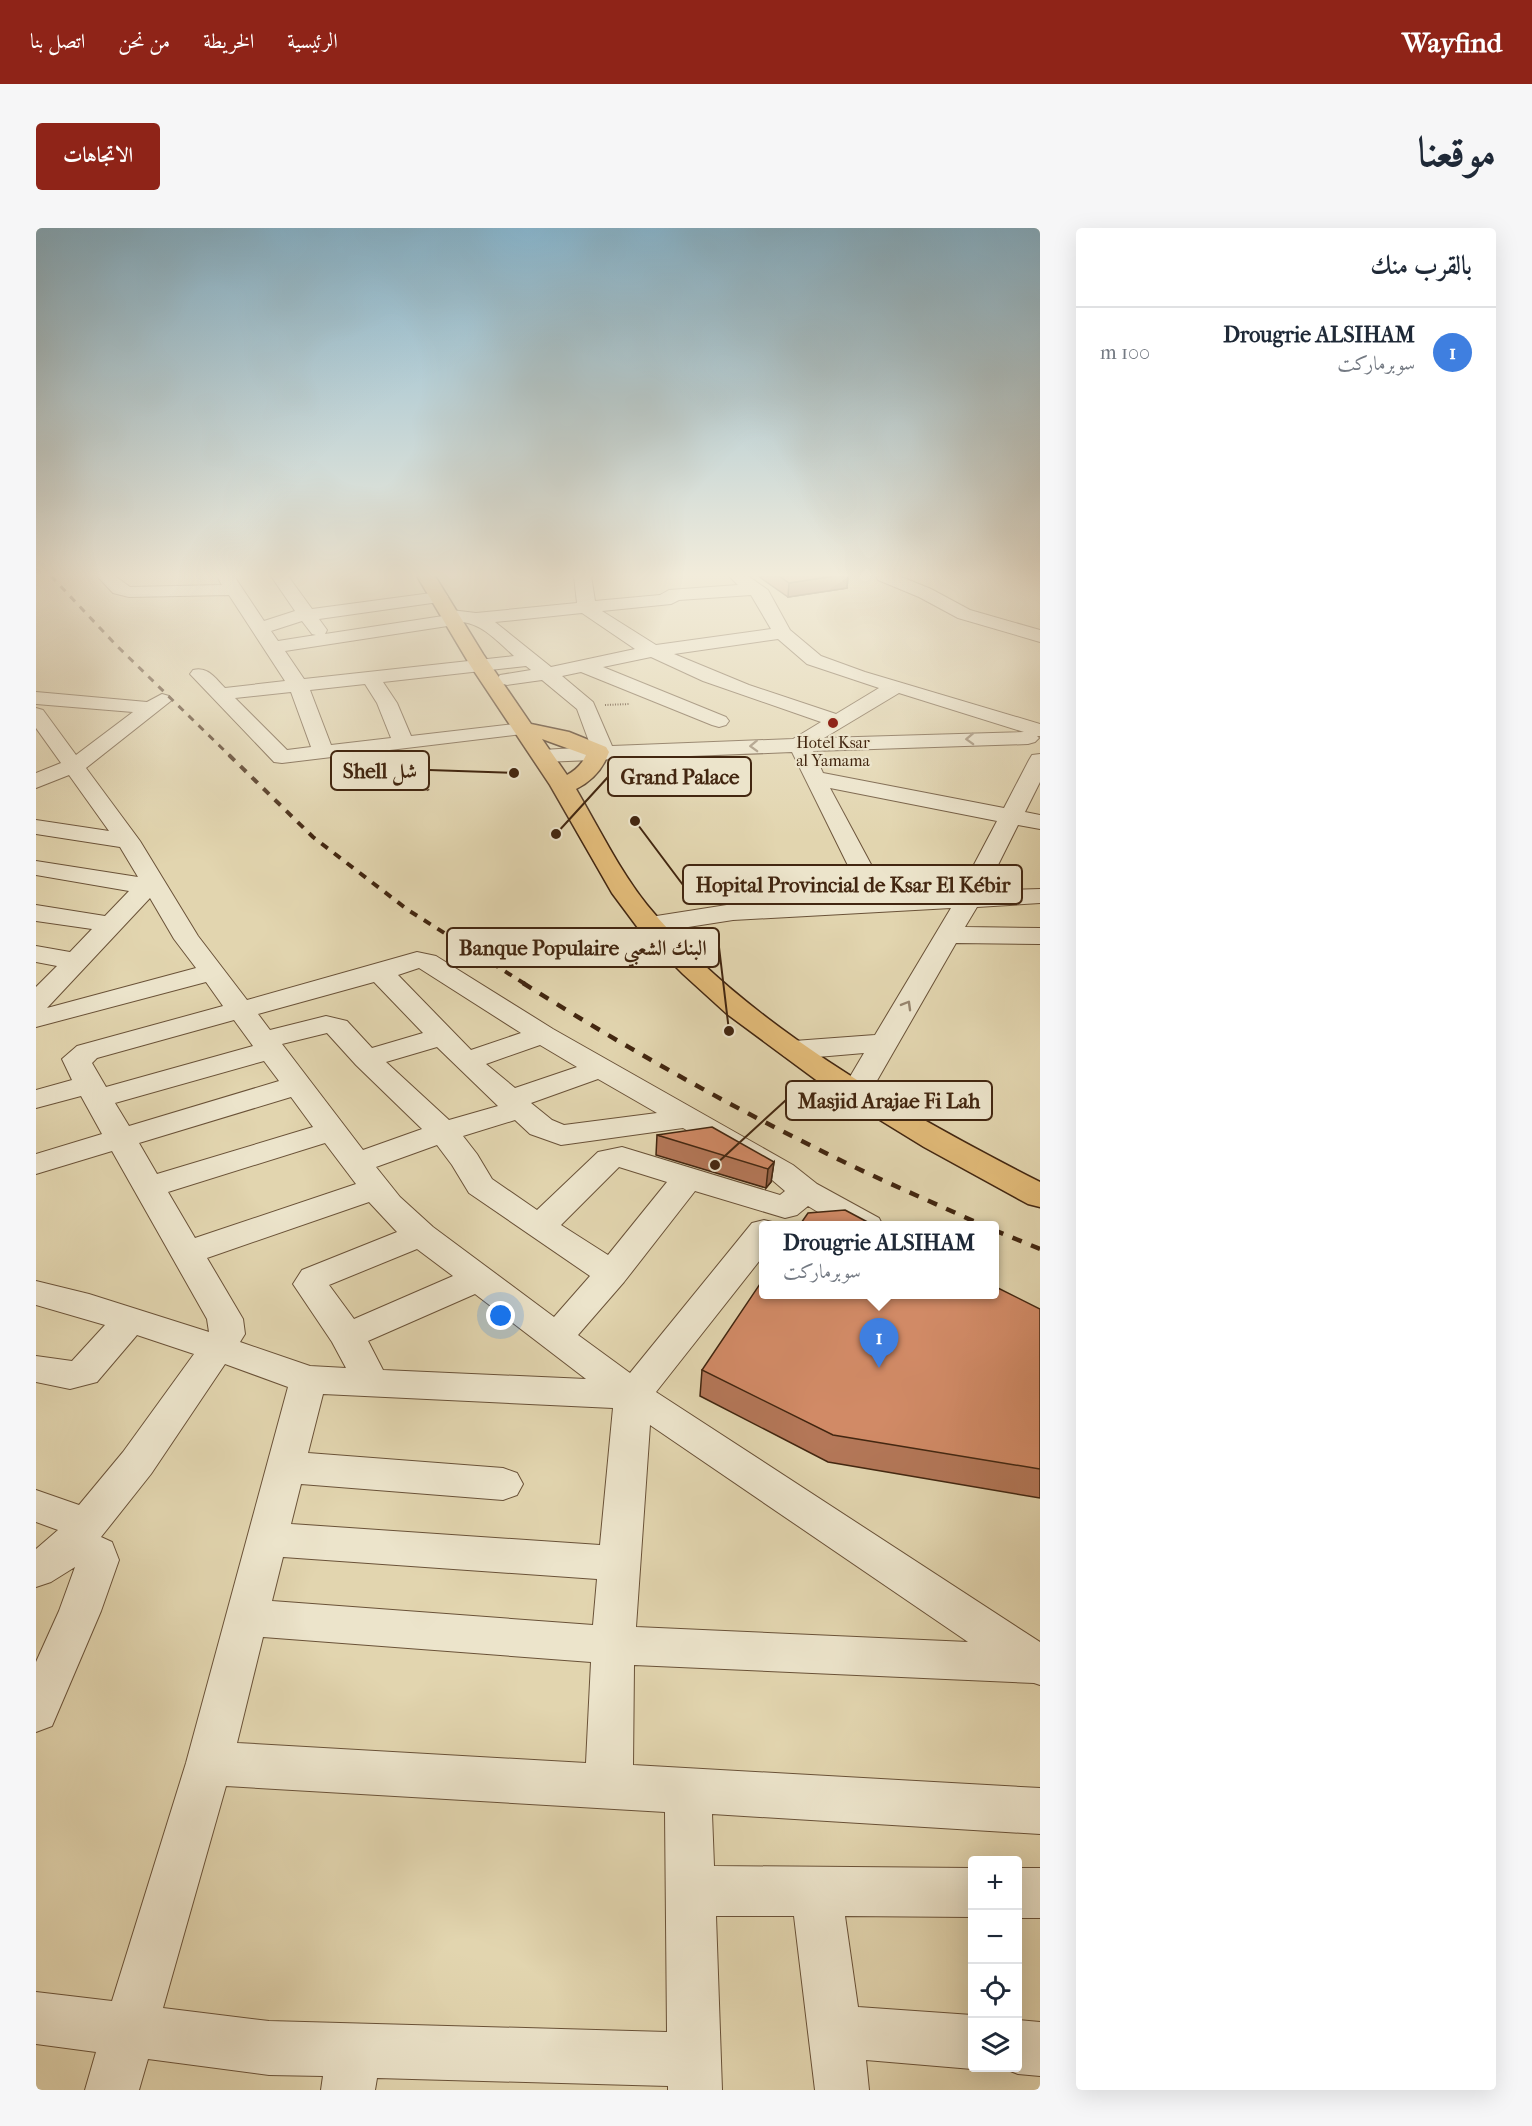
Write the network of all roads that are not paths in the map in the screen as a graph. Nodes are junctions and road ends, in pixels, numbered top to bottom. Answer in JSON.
{"nodes":[{"id":1,"x":283,"y":663,"type":"edge"},
{"id":2,"x":344,"y":663,"type":"edge"},
{"id":3,"x":480,"y":663,"type":"edge"},
{"id":4,"x":522,"y":663,"type":"edge"},
{"id":5,"x":535,"y":663,"type":"edge"},
{"id":6,"x":597,"y":663,"type":"edge"},
{"id":7,"x":681,"y":663,"type":"edge"},
{"id":8,"x":820,"y":663,"type":"edge"},
{"id":9,"x":583,"y":666,"type":"junction"},
{"id":10,"x":200,"y":674,"type":"dead end"},
{"id":11,"x":486,"y":674,"type":"junction"},
{"id":12,"x":549,"y":674,"type":"junction"},
{"id":13,"x":363,"y":679,"type":"junction"},
{"id":14,"x":298,"y":685,"type":"junction"},
{"id":15,"x":897,"y":686,"type":"junction"},
{"id":16,"x":219,"y":694,"type":"junction"},
{"id":17,"x":762,"y":695,"type":"junction"},
{"id":18,"x":36,"y":698,"type":"edge"},
{"id":19,"x":36,"y":714,"type":"edge"},
{"id":20,"x":719,"y":721,"type":"junction"},
{"id":21,"x":838,"y":721,"type":"junction"},
{"id":22,"x":523,"y":729,"type":"junction"},
{"id":23,"x":1037,"y":740,"type":"edge"},
{"id":24,"x":404,"y":742,"type":"junction"},
{"id":25,"x":798,"y":744,"type":"junction"},
{"id":26,"x":672,"y":749,"type":"junction"},
{"id":27,"x":323,"y":752,"type":"junction"},
{"id":28,"x":600,"y":752,"type":"junction"},
{"id":29,"x":543,"y":756,"type":"junction"},
{"id":30,"x":36,"y":765,"type":"edge"},
{"id":31,"x":68,"y":769,"type":"junction"},
{"id":32,"x":814,"y":778,"type":"junction"},
{"id":33,"x":36,"y":781,"type":"edge"},
{"id":34,"x":562,"y":786,"type":"junction"},
{"id":35,"x":1010,"y":816,"type":"junction"},
{"id":36,"x":1040,"y":822,"type":"edge"},
{"id":37,"x":36,"y":827,"type":"edge"},
{"id":38,"x":128,"y":841,"type":"junction"},
{"id":39,"x":36,"y":868,"type":"edge"},
{"id":40,"x":151,"y":887,"type":"junction"},
{"id":41,"x":1040,"y":896,"type":"edge"},
{"id":42,"x":968,"y":900,"type":"junction"},
{"id":43,"x":880,"y":905,"type":"junction"},
{"id":44,"x":36,"y":913,"type":"edge"},
{"id":45,"x":110,"y":924,"type":"junction"},
{"id":46,"x":650,"y":925,"type":"junction"},
{"id":47,"x":947,"y":935,"type":"junction"},
{"id":48,"x":1040,"y":936,"type":"edge"},
{"id":49,"x":36,"y":954,"type":"edge"},
{"id":50,"x":75,"y":961,"type":"junction"},
{"id":51,"x":213,"y":972,"type":"junction"},
{"id":52,"x":380,"y":972,"type":"junction"},
{"id":53,"x":36,"y":1003,"type":"edge"},
{"id":54,"x":241,"y":1009,"type":"junction"},
{"id":55,"x":36,"y":1019,"type":"edge"},
{"id":56,"x":543,"y":1035,"type":"junction"},
{"id":57,"x":441,"y":1037,"type":"junction"},
{"id":58,"x":884,"y":1043,"type":"junction"},
{"id":59,"x":268,"y":1045,"type":"junction"},
{"id":60,"x":794,"y":1050,"type":"junction"},
{"id":61,"x":366,"y":1059,"type":"junction"},
{"id":62,"x":466,"y":1061,"type":"junction"},
{"id":63,"x":602,"y":1068,"type":"junction"},
{"id":64,"x":298,"y":1085,"type":"junction"},
{"id":65,"x":94,"y":1092,"type":"junction"},
{"id":66,"x":856,"y":1092,"type":"junction"},
{"id":67,"x":36,"y":1099,"type":"edge"},
{"id":68,"x":515,"y":1105,"type":"junction"},
{"id":69,"x":689,"y":1118,"type":"junction"},
{"id":70,"x":332,"y":1131,"type":"junction"},
{"id":71,"x":443,"y":1132,"type":"junction"},
{"id":72,"x":122,"y":1139,"type":"junction"},
{"id":73,"x":36,"y":1164,"type":"edge"},
{"id":74,"x":366,"y":1176,"type":"junction"},
{"id":75,"x":688,"y":1178,"type":"junction"},
{"id":76,"x":150,"y":1187,"type":"junction"},
{"id":77,"x":1040,"y":1196,"type":"edge"},
{"id":78,"x":781,"y":1214,"type":"edge"},
{"id":79,"x":831,"y":1221,"type":"edge"},
{"id":80,"x":540,"y":1227,"type":"junction"},
{"id":81,"x":421,"y":1235,"type":"junction"},
{"id":82,"x":759,"y":1241,"type":"edge"},
{"id":83,"x":187,"y":1253,"type":"junction"},
{"id":84,"x":612,"y":1274,"type":"junction"},
{"id":85,"x":480,"y":1278,"type":"junction"},
{"id":86,"x":36,"y":1293,"type":"edge"},
{"id":87,"x":130,"y":1320,"type":"junction"},
{"id":88,"x":347,"y":1336,"type":"junction"},
{"id":89,"x":557,"y":1336,"type":"junction"},
{"id":90,"x":218,"y":1348,"type":"junction"},
{"id":91,"x":36,"y":1369,"type":"edge"},
{"id":92,"x":308,"y":1380,"type":"junction"},
{"id":93,"x":372,"y":1383,"type":"junction"},
{"id":94,"x":633,"y":1395,"type":"junction"},
{"id":95,"x":286,"y":1467,"type":"junction"},
{"id":96,"x":503,"y":1484,"type":"dead end"},
{"id":97,"x":36,"y":1506,"type":"edge"},
{"id":98,"x":267,"y":1539,"type":"junction"},
{"id":99,"x":64,"y":1547,"type":"edge"},
{"id":100,"x":619,"y":1563,"type":"junction"},
{"id":101,"x":247,"y":1617,"type":"junction"},
{"id":102,"x":613,"y":1645,"type":"junction"},
{"id":103,"x":1038,"y":1665,"type":"edge"},
{"id":104,"x":36,"y":1712,"type":"edge"},
{"id":105,"x":209,"y":1763,"type":"junction"},
{"id":106,"x":609,"y":1786,"type":"junction"},
{"id":107,"x":688,"y":1791,"type":"junction"},
{"id":108,"x":1040,"y":1811,"type":"edge"},
{"id":109,"x":690,"y":1891,"type":"junction"},
{"id":110,"x":816,"y":1891,"type":"junction"},
{"id":111,"x":968,"y":1892,"type":"edge"},
{"id":112,"x":1022,"y":1893,"type":"edge"},
{"id":113,"x":1040,"y":1893,"type":"edge"},
{"id":114,"x":36,"y":2018,"type":"edge"},
{"id":115,"x":130,"y":2032,"type":"junction"},
{"id":116,"x":836,"y":2034,"type":"junction"},
{"id":117,"x":968,"y":2042,"type":"edge"},
{"id":118,"x":1022,"y":2047,"type":"edge"},
{"id":119,"x":1040,"y":2049,"type":"edge"},
{"id":120,"x":350,"y":2069,"type":"edge"},
{"id":121,"x":694,"y":2075,"type":"edge"},
{"id":122,"x":112,"y":2090,"type":"edge"},
{"id":123,"x":842,"y":2090,"type":"edge"}],
"edges":[{"from":1,"to":14,"type":"street"},
{"from":2,"to":13,"type":"street"},
{"from":3,"to":11,"type":"main road"},
{"from":4,"to":11,"type":"street"},
{"from":5,"to":12,"type":"street"},
{"from":6,"to":9,"type":"street"},
{"from":7,"to":17,"type":"street"},
{"from":8,"to":15,"type":"street"},
{"from":9,"to":12,"type":"street"},
{"from":9,"to":20,"type":"street"},
{"from":10,"to":16,"type":"street"},
{"from":11,"to":12,"type":"street"},
{"from":11,"to":13,"type":"street"},
{"from":11,"to":22,"type":"main road"},
{"from":12,"to":28,"type":"street"},
{"from":13,"to":14,"type":"street"},
{"from":13,"to":24,"type":"street"},
{"from":14,"to":16,"type":"street"},
{"from":14,"to":27,"type":"street"},
{"from":15,"to":21,"type":"street"},
{"from":15,"to":23,"type":"street"},
{"from":16,"to":27,"type":"street"},
{"from":17,"to":20,"type":"street"},
{"from":17,"to":21,"type":"street"},
{"from":18,"to":31,"type":"street"},
{"from":19,"to":31,"type":"street"},
{"from":20,"to":26,"type":"street"},
{"from":21,"to":25,"type":"street"},
{"from":22,"to":24,"type":"street"},
{"from":22,"to":28,"type":"main road"},
{"from":22,"to":29,"type":"main road"},
{"from":23,"to":25,"type":"street","one_way":true},
{"from":23,"to":35,"type":"street"},
{"from":24,"to":27,"type":"street"},
{"from":25,"to":26,"type":"street","one_way":true},
{"from":25,"to":32,"type":"street"},
{"from":26,"to":28,"type":"street"},
{"from":28,"to":29,"type":"street"},
{"from":28,"to":34,"type":"main road"},
{"from":29,"to":34,"type":"main road"},
{"from":30,"to":31,"type":"street"},
{"from":31,"to":33,"type":"street"},
{"from":31,"to":38,"type":"street"},
{"from":32,"to":35,"type":"street"},
{"from":32,"to":43,"type":"street"},
{"from":34,"to":46,"type":"main road"},
{"from":35,"to":36,"type":"street"},
{"from":35,"to":42,"type":"street"},
{"from":37,"to":38,"type":"street"},
{"from":38,"to":40,"type":"street"},
{"from":39,"to":40,"type":"street"},
{"from":40,"to":45,"type":"street"},
{"from":40,"to":51,"type":"street"},
{"from":41,"to":42,"type":"street"},
{"from":42,"to":43,"type":"street"},
{"from":42,"to":47,"type":"street"},
{"from":43,"to":46,"type":"street"},
{"from":44,"to":45,"type":"street"},
{"from":45,"to":50,"type":"street"},
{"from":46,"to":60,"type":"main road"},
{"from":47,"to":48,"type":"street"},
{"from":58,"to":47,"type":"street","one_way":true},
{"from":49,"to":50,"type":"street"},
{"from":50,"to":53,"type":"street"},
{"from":51,"to":54,"type":"street"},
{"from":51,"to":55,"type":"street"},
{"from":52,"to":54,"type":"street"},
{"from":52,"to":56,"type":"street"},
{"from":52,"to":57,"type":"street"},
{"from":54,"to":59,"type":"street"},
{"from":54,"to":65,"type":"street"},
{"from":56,"to":62,"type":"street"},
{"from":56,"to":63,"type":"street"},
{"from":57,"to":61,"type":"street"},
{"from":57,"to":62,"type":"street"},
{"from":58,"to":60,"type":"street"},
{"from":58,"to":66,"type":"street"},
{"from":59,"to":61,"type":"street"},
{"from":59,"to":64,"type":"street"},
{"from":59,"to":65,"type":"street"},
{"from":60,"to":66,"type":"main road"},
{"from":61,"to":71,"type":"street"},
{"from":62,"to":68,"type":"street"},
{"from":63,"to":68,"type":"street"},
{"from":63,"to":69,"type":"street"},
{"from":64,"to":70,"type":"street"},
{"from":64,"to":72,"type":"street"},
{"from":65,"to":67,"type":"street"},
{"from":65,"to":72,"type":"street"},
{"from":66,"to":77,"type":"main road"},
{"from":68,"to":69,"type":"street"},
{"from":68,"to":71,"type":"street"},
{"from":69,"to":78,"type":"street"},
{"from":70,"to":74,"type":"street"},
{"from":70,"to":76,"type":"street"},
{"from":71,"to":74,"type":"street"},
{"from":71,"to":80,"type":"street"},
{"from":72,"to":73,"type":"street"},
{"from":72,"to":76,"type":"street"},
{"from":74,"to":81,"type":"street"},
{"from":74,"to":83,"type":"street"},
{"from":75,"to":78,"type":"street"},
{"from":75,"to":80,"type":"street"},
{"from":75,"to":84,"type":"street"},
{"from":76,"to":83,"type":"street"},
{"from":78,"to":79,"type":"street"},
{"from":80,"to":84,"type":"street"},
{"from":81,"to":85,"type":"street"},
{"from":81,"to":88,"type":"street"},
{"from":82,"to":94,"type":"street"},
{"from":83,"to":90,"type":"street"},
{"from":84,"to":89,"type":"street"},
{"from":85,"to":88,"type":"street"},
{"from":85,"to":89,"type":"street"},
{"from":86,"to":87,"type":"street"},
{"from":87,"to":90,"type":"street"},
{"from":87,"to":91,"type":"street"},
{"from":88,"to":93,"type":"street"},
{"from":89,"to":94,"type":"street"},
{"from":90,"to":92,"type":"street"},
{"from":90,"to":99,"type":"street"},
{"from":92,"to":93,"type":"street"},
{"from":92,"to":95,"type":"street"},
{"from":93,"to":94,"type":"street"},
{"from":94,"to":100,"type":"street"},
{"from":94,"to":103,"type":"street"},
{"from":95,"to":96,"type":"street"},
{"from":95,"to":98,"type":"street"},
{"from":97,"to":99,"type":"street"},
{"from":98,"to":100,"type":"street"},
{"from":98,"to":101,"type":"street"},
{"from":99,"to":104,"type":"street"},
{"from":100,"to":102,"type":"street"},
{"from":101,"to":102,"type":"street"},
{"from":101,"to":105,"type":"street"},
{"from":102,"to":103,"type":"street"},
{"from":102,"to":106,"type":"street"},
{"from":105,"to":106,"type":"street"},
{"from":105,"to":115,"type":"street"},
{"from":106,"to":107,"type":"street"},
{"from":107,"to":108,"type":"street"},
{"from":107,"to":109,"type":"street"},
{"from":109,"to":110,"type":"street"},
{"from":109,"to":121,"type":"street"},
{"from":110,"to":111,"type":"street"},
{"from":110,"to":116,"type":"street"},
{"from":112,"to":113,"type":"street"},
{"from":114,"to":115,"type":"street"},
{"from":115,"to":120,"type":"street"},
{"from":115,"to":122,"type":"street"},
{"from":116,"to":117,"type":"street"},
{"from":116,"to":123,"type":"street"},
{"from":118,"to":119,"type":"street"},
{"from":120,"to":121,"type":"street"}]}
